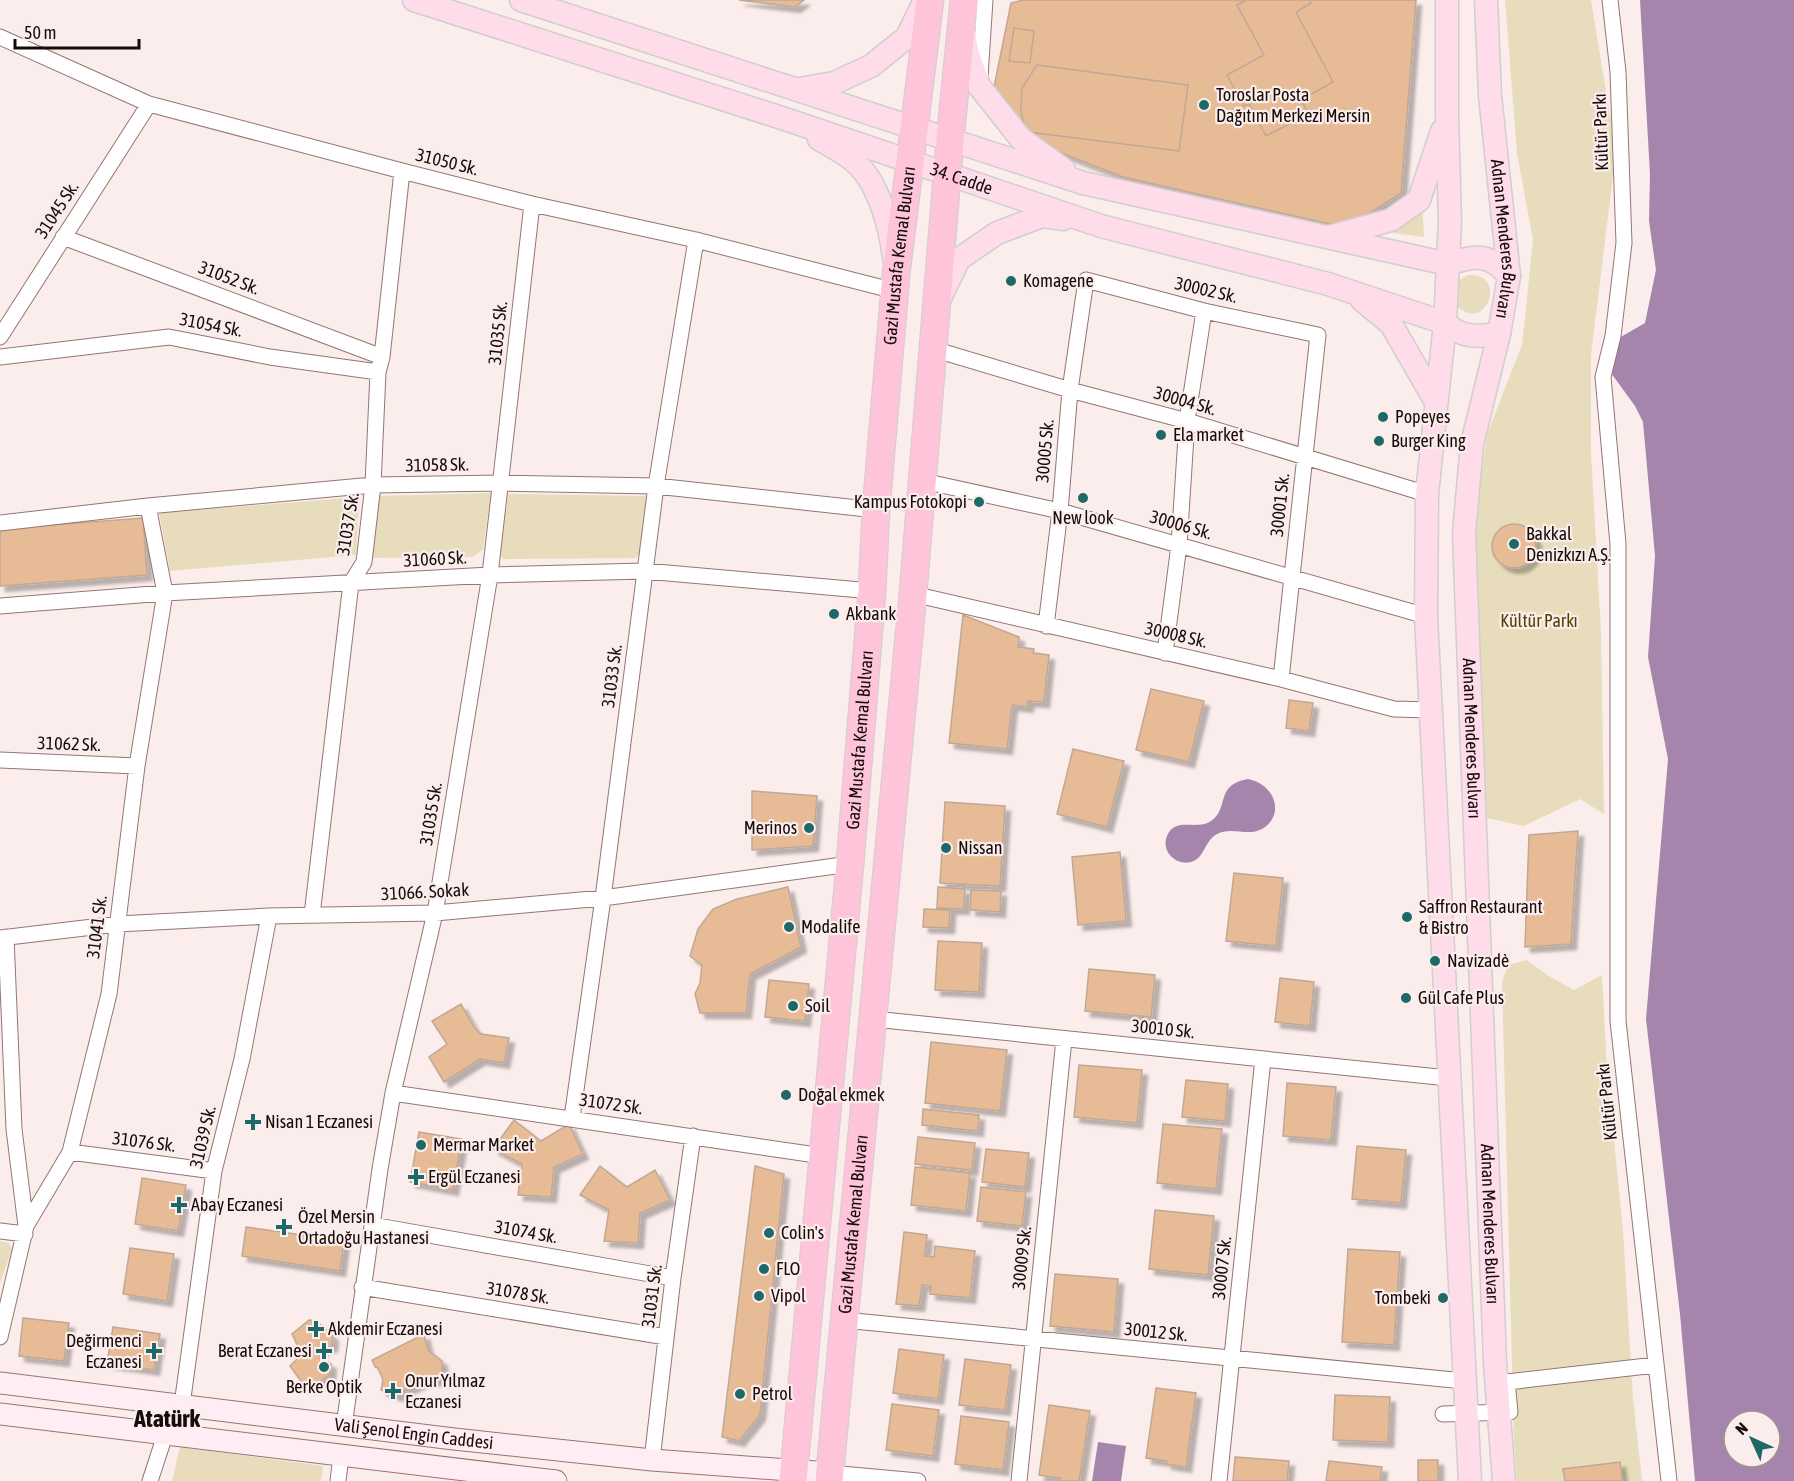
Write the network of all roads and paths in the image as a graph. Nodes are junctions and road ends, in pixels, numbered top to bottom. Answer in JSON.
{"nodes":[{"id":1,"x":414,"y":0,"type":"edge"},
{"id":2,"x":521,"y":0,"type":"edge"},
{"id":3,"x":925,"y":0,"type":"edge"},
{"id":4,"x":930,"y":0,"type":"edge"},
{"id":5,"x":985,"y":0,"type":"edge"},
{"id":6,"x":1447,"y":0,"type":"edge"},
{"id":7,"x":1486,"y":0,"type":"edge"},
{"id":8,"x":1610,"y":0,"type":"edge"},
{"id":9,"x":963,"y":11,"type":"edge"},
{"id":10,"x":0,"y":37,"type":"edge"},
{"id":11,"x":979,"y":86,"type":"junction"},
{"id":12,"x":798,"y":90,"type":"junction"},
{"id":13,"x":149,"y":104,"type":"junction"},
{"id":14,"x":1447,"y":116,"type":"junction"},
{"id":15,"x":785,"y":119,"type":"junction"},
{"id":16,"x":913,"y":128,"type":"junction"},
{"id":17,"x":950,"y":140,"type":"junction"},
{"id":18,"x":909,"y":161,"type":"junction"},
{"id":19,"x":402,"y":171,"type":"junction"},
{"id":20,"x":948,"y":174,"type":"junction"},
{"id":21,"x":1083,"y":183,"type":"junction"},
{"id":22,"x":532,"y":204,"type":"junction"},
{"id":23,"x":1101,"y":226,"type":"junction"},
{"id":24,"x":63,"y":237,"type":"junction"},
{"id":25,"x":1328,"y":237,"type":"junction"},
{"id":26,"x":696,"y":240,"type":"junction"},
{"id":27,"x":1448,"y":264,"type":"junction"},
{"id":28,"x":1509,"y":276,"type":"junction"},
{"id":29,"x":1086,"y":280,"type":"joint"},
{"id":30,"x":895,"y":283,"type":"junction"},
{"id":31,"x":1328,"y":284,"type":"junction"},
{"id":32,"x":937,"y":305,"type":"junction"},
{"id":33,"x":1204,"y":311,"type":"junction"},
{"id":34,"x":1445,"y":323,"type":"junction"},
{"id":35,"x":1,"y":332,"type":"edge"},
{"id":36,"x":1499,"y":334,"type":"junction"},
{"id":37,"x":1318,"y":335,"type":"joint"},
{"id":38,"x":933,"y":349,"type":"junction"},
{"id":39,"x":0,"y":357,"type":"edge"},
{"id":40,"x":380,"y":364,"type":"junction"},
{"id":41,"x":1070,"y":390,"type":"junction"},
{"id":42,"x":1436,"y":402,"type":"junction"},
{"id":43,"x":1187,"y":421,"type":"junction"},
{"id":44,"x":1304,"y":458,"type":"junction"},
{"id":45,"x":922,"y":482,"type":"junction"},
{"id":46,"x":501,"y":483,"type":"junction"},
{"id":47,"x":373,"y":485,"type":"junction"},
{"id":48,"x":656,"y":486,"type":"junction"},
{"id":49,"x":1427,"y":494,"type":"junction"},
{"id":50,"x":148,"y":506,"type":"junction"},
{"id":51,"x":876,"y":510,"type":"junction"},
{"id":52,"x":1059,"y":511,"type":"junction"},
{"id":53,"x":0,"y":523,"type":"edge"},
{"id":54,"x":1179,"y":545,"type":"junction"},
{"id":55,"x":645,"y":571,"type":"junction"},
{"id":56,"x":490,"y":575,"type":"junction"},
{"id":57,"x":1292,"y":576,"type":"junction"},
{"id":58,"x":351,"y":583,"type":"junction"},
{"id":59,"x":872,"y":591,"type":"junction"},
{"id":60,"x":165,"y":593,"type":"junction"},
{"id":61,"x":913,"y":594,"type":"junction"},
{"id":62,"x":0,"y":606,"type":"edge"},
{"id":63,"x":1426,"y":616,"type":"junction"},
{"id":64,"x":1046,"y":626,"type":"junction"},
{"id":65,"x":1165,"y":653,"type":"junction"},
{"id":66,"x":1281,"y":679,"type":"junction"},
{"id":67,"x":1431,"y":710,"type":"junction"},
{"id":68,"x":0,"y":760,"type":"edge"},
{"id":69,"x":137,"y":766,"type":"junction"},
{"id":70,"x":850,"y":864,"type":"junction"},
{"id":71,"x":603,"y":898,"type":"junction"},
{"id":72,"x":435,"y":913,"type":"junction"},
{"id":73,"x":312,"y":915,"type":"junction"},
{"id":74,"x":269,"y":916,"type":"junction"},
{"id":75,"x":117,"y":924,"type":"junction"},
{"id":76,"x":3,"y":937,"type":"edge"},
{"id":77,"x":874,"y":1019,"type":"junction"},
{"id":78,"x":1064,"y":1039,"type":"junction"},
{"id":79,"x":1263,"y":1059,"type":"junction"},
{"id":80,"x":1448,"y":1078,"type":"junction"},
{"id":81,"x":393,"y":1093,"type":"junction"},
{"id":82,"x":572,"y":1118,"type":"junction"},
{"id":83,"x":693,"y":1136,"type":"junction"},
{"id":84,"x":70,"y":1152,"type":"junction"},
{"id":85,"x":823,"y":1156,"type":"junction"},
{"id":86,"x":214,"y":1171,"type":"junction"},
{"id":87,"x":372,"y":1225,"type":"junction"},
{"id":88,"x":25,"y":1230,"type":"junction"},
{"id":89,"x":0,"y":1231,"type":"edge"},
{"id":90,"x":673,"y":1278,"type":"junction"},
{"id":91,"x":362,"y":1287,"type":"junction"},
{"id":92,"x":844,"y":1320,"type":"junction"},
{"id":93,"x":0,"y":1337,"type":"edge"},
{"id":94,"x":666,"y":1337,"type":"junction"},
{"id":95,"x":1033,"y":1338,"type":"junction"},
{"id":96,"x":1233,"y":1359,"type":"junction"},
{"id":97,"x":1656,"y":1365,"type":"junction"},
{"id":98,"x":1464,"y":1381,"type":"junction"},
{"id":99,"x":0,"y":1383,"type":"edge"},
{"id":100,"x":182,"y":1405,"type":"junction"},
{"id":101,"x":1466,"y":1413,"type":"junction"},
{"id":102,"x":1498,"y":1413,"type":"junction"},
{"id":103,"x":0,"y":1414,"type":"edge"},
{"id":104,"x":1443,"y":1414,"type":"dead end"},
{"id":105,"x":344,"y":1426,"type":"junction"},
{"id":106,"x":165,"y":1435,"type":"junction"},
{"id":107,"x":341,"y":1456,"type":"junction"},
{"id":108,"x":652,"y":1460,"type":"junction"},
{"id":109,"x":794,"y":1476,"type":"edge"},
{"id":110,"x":829,"y":1477,"type":"edge"},
{"id":111,"x":150,"y":1481,"type":"edge"},
{"id":112,"x":338,"y":1481,"type":"edge"},
{"id":113,"x":556,"y":1481,"type":"edge"},
{"id":114,"x":918,"y":1481,"type":"edge"},
{"id":115,"x":1019,"y":1481,"type":"edge"},
{"id":116,"x":1219,"y":1481,"type":"edge"},
{"id":117,"x":1470,"y":1481,"type":"edge"},
{"id":118,"x":1504,"y":1481,"type":"edge"},
{"id":119,"x":1669,"y":1481,"type":"edge"}],
"edges":[{"from":1,"to":15,"type":"main road","name":"34. Cadde"},
{"from":2,"to":12,"type":"main road","name":"34. Cadde"},
{"from":3,"to":12,"type":"main road"},
{"from":4,"to":16,"type":"highway","name":"Gazi Mustafa Kemal Bulvarı"},
{"from":5,"to":11,"type":"street"},
{"from":6,"to":14,"type":"main road","name":"Adnan Menderes Bulvarı"},
{"from":7,"to":28,"type":"main road","name":"Adnan Menderes Bulvarı"},
{"from":8,"to":97,"type":"street","name":"Kültür Parkı"},
{"from":9,"to":11,"type":"main road"},
{"from":9,"to":17,"type":"highway","name":"Gazi Mustafa Kemal Bulvarı"},
{"from":10,"to":13,"type":"street","name":"31050 Sk."},
{"from":11,"to":21,"type":"main road"},
{"from":12,"to":16,"type":"main road","name":"34. Cadde"},
{"from":13,"to":19,"type":"street","name":"31050 Sk."},
{"from":13,"to":24,"type":"street","name":"31045 Sk."},
{"from":14,"to":25,"type":"main road"},
{"from":14,"to":27,"type":"main road","name":"Adnan Menderes Bulvarı"},
{"from":15,"to":18,"type":"main road","name":"34. Cadde"},
{"from":15,"to":30,"type":"main road"},
{"from":16,"to":17,"type":"main road","name":"34. Cadde"},
{"from":16,"to":18,"type":"highway","name":"Gazi Mustafa Kemal Bulvarı"},
{"from":17,"to":20,"type":"highway","name":"Gazi Mustafa Kemal Bulvarı"},
{"from":17,"to":21,"type":"main road","name":"34. Cadde"},
{"from":18,"to":20,"type":"main road","name":"34. Cadde"},
{"from":18,"to":30,"type":"highway","name":"Gazi Mustafa Kemal Bulvarı"},
{"from":19,"to":22,"type":"street","name":"31050 Sk."},
{"from":19,"to":40,"type":"street","name":"31037 Sk."},
{"from":20,"to":23,"type":"main road","name":"34. Cadde"},
{"from":20,"to":32,"type":"highway","name":"Gazi Mustafa Kemal Bulvarı"},
{"from":21,"to":25,"type":"main road","name":"34. Cadde"},
{"from":22,"to":26,"type":"street","name":"31050 Sk."},
{"from":22,"to":46,"type":"street","name":"31035 Sk."},
{"from":23,"to":31,"type":"main road","name":"34. Cadde"},
{"from":23,"to":32,"type":"main road"},
{"from":24,"to":35,"type":"street","name":"31045 Sk."},
{"from":24,"to":40,"type":"street","name":"31052 Sk."},
{"from":25,"to":27,"type":"main road","name":"34. Cadde"},
{"from":26,"to":30,"type":"street","name":"31050 Sk."},
{"from":26,"to":48,"type":"street","name":"31033 Sk."},
{"from":27,"to":28,"type":"main road"},
{"from":27,"to":34,"type":"main road","name":"Adnan Menderes Bulvarı"},
{"from":28,"to":36,"type":"main road","name":"Adnan Menderes Bulvarı"},
{"from":29,"to":33,"type":"street","name":"30002 Sk."},
{"from":29,"to":41,"type":"street","name":"30005 Sk."},
{"from":30,"to":51,"type":"highway","name":"Gazi Mustafa Kemal Bulvarı"},
{"from":31,"to":34,"type":"main road","name":"34. Cadde"},
{"from":31,"to":42,"type":"main road"},
{"from":32,"to":38,"type":"highway","name":"Gazi Mustafa Kemal Bulvarı"},
{"from":33,"to":37,"type":"street","name":"30002 Sk."},
{"from":33,"to":43,"type":"street"},
{"from":34,"to":36,"type":"main road"},
{"from":34,"to":42,"type":"main road","name":"Adnan Menderes Bulvarı"},
{"from":36,"to":102,"type":"main road","name":"Adnan Menderes Bulvarı"},
{"from":37,"to":44,"type":"street","name":"30001 Sk."},
{"from":38,"to":41,"type":"street","name":"30004 Sk."},
{"from":38,"to":45,"type":"highway","name":"Gazi Mustafa Kemal Bulvarı"},
{"from":39,"to":40,"type":"street","name":"31054 Sk."},
{"from":40,"to":47,"type":"street","name":"31037 Sk."},
{"from":41,"to":43,"type":"street","name":"30004 Sk."},
{"from":41,"to":52,"type":"street","name":"30005 Sk."},
{"from":42,"to":49,"type":"main road","name":"Adnan Menderes Bulvarı"},
{"from":43,"to":44,"type":"street","name":"30004 Sk."},
{"from":43,"to":54,"type":"street"},
{"from":44,"to":49,"type":"street","name":"30004 Sk."},
{"from":44,"to":57,"type":"street","name":"30001 Sk."},
{"from":45,"to":52,"type":"street","name":"30006 Sk."},
{"from":45,"to":61,"type":"highway","name":"Gazi Mustafa Kemal Bulvarı"},
{"from":46,"to":47,"type":"street","name":"31058 Sk."},
{"from":46,"to":48,"type":"street","name":"31058 Sk."},
{"from":46,"to":56,"type":"street","name":"31035 Sk."},
{"from":47,"to":50,"type":"street","name":"31058 Sk."},
{"from":47,"to":58,"type":"street","name":"31037 Sk."},
{"from":48,"to":51,"type":"street","name":"31058 Sk."},
{"from":48,"to":55,"type":"street","name":"31033 Sk."},
{"from":49,"to":63,"type":"main road","name":"Adnan Menderes Bulvarı"},
{"from":50,"to":53,"type":"street","name":"31058 Sk."},
{"from":50,"to":60,"type":"street","name":"31041 Sk."},
{"from":51,"to":59,"type":"highway","name":"Gazi Mustafa Kemal Bulvarı"},
{"from":52,"to":54,"type":"street","name":"30006 Sk."},
{"from":52,"to":64,"type":"street","name":"30005 Sk."},
{"from":54,"to":57,"type":"street","name":"30006 Sk."},
{"from":54,"to":65,"type":"street"},
{"from":55,"to":56,"type":"street","name":"31060 Sk."},
{"from":55,"to":59,"type":"street","name":"31060 Sk."},
{"from":55,"to":71,"type":"street","name":"31033 Sk."},
{"from":56,"to":58,"type":"street","name":"31060 Sk."},
{"from":56,"to":72,"type":"street","name":"31035 Sk."},
{"from":57,"to":63,"type":"street","name":"30006 Sk."},
{"from":57,"to":66,"type":"street","name":"30001 Sk."},
{"from":58,"to":60,"type":"street","name":"31060 Sk."},
{"from":58,"to":73,"type":"street","name":"31037 Sk."},
{"from":59,"to":70,"type":"highway","name":"Gazi Mustafa Kemal Bulvarı"},
{"from":60,"to":62,"type":"street","name":"31060 Sk."},
{"from":60,"to":69,"type":"street","name":"31041 Sk."},
{"from":61,"to":64,"type":"street","name":"30008 Sk."},
{"from":61,"to":77,"type":"highway","name":"Gazi Mustafa Kemal Bulvarı"},
{"from":63,"to":67,"type":"main road","name":"Adnan Menderes Bulvarı"},
{"from":64,"to":65,"type":"street","name":"30008 Sk."},
{"from":65,"to":66,"type":"street","name":"30008 Sk."},
{"from":66,"to":67,"type":"street","name":"30008 Sk."},
{"from":67,"to":80,"type":"main road","name":"Adnan Menderes Bulvarı"},
{"from":68,"to":69,"type":"street","name":"31062 Sk."},
{"from":69,"to":75,"type":"street","name":"31041 Sk."},
{"from":70,"to":71,"type":"street","name":"31066. Sokak"},
{"from":70,"to":85,"type":"highway","name":"Gazi Mustafa Kemal Bulvarı"},
{"from":71,"to":72,"type":"street","name":"31066. Sokak"},
{"from":71,"to":82,"type":"street","name":"31033 Sk."},
{"from":72,"to":73,"type":"street","name":"31066. Sokak"},
{"from":72,"to":81,"type":"street","name":"31035 Sk."},
{"from":73,"to":74,"type":"street","name":"31066. Sokak"},
{"from":74,"to":75,"type":"street","name":"31066. Sokak"},
{"from":74,"to":86,"type":"street","name":"31039 Sk."},
{"from":75,"to":76,"type":"street","name":"31066. Sokak"},
{"from":75,"to":84,"type":"street","name":"31041 Sk."},
{"from":76,"to":88,"type":"street"},
{"from":77,"to":78,"type":"street","name":"30010 Sk."},
{"from":77,"to":92,"type":"highway","name":"Gazi Mustafa Kemal Bulvarı"},
{"from":78,"to":79,"type":"street","name":"30010 Sk."},
{"from":78,"to":95,"type":"street","name":"30009 Sk."},
{"from":79,"to":80,"type":"street","name":"30010 Sk."},
{"from":79,"to":96,"type":"street","name":"30007 Sk."},
{"from":80,"to":98,"type":"main road","name":"Adnan Menderes Bulvarı"},
{"from":81,"to":82,"type":"street","name":"31072 Sk."},
{"from":81,"to":87,"type":"street","name":"31035 Sk."},
{"from":82,"to":83,"type":"street","name":"31072 Sk."},
{"from":83,"to":85,"type":"street","name":"31072 Sk."},
{"from":83,"to":90,"type":"street","name":"31031 Sk."},
{"from":84,"to":86,"type":"street","name":"31076 Sk."},
{"from":84,"to":88,"type":"street","name":"31041 Sk."},
{"from":85,"to":109,"type":"highway","name":"Gazi Mustafa Kemal Bulvarı"},
{"from":86,"to":100,"type":"street","name":"31039 Sk."},
{"from":87,"to":90,"type":"street","name":"31074 Sk."},
{"from":87,"to":91,"type":"street","name":"31035 Sk."},
{"from":88,"to":89,"type":"street"},
{"from":88,"to":93,"type":"street","name":"31041 Sk."},
{"from":90,"to":94,"type":"street","name":"31031 Sk."},
{"from":91,"to":94,"type":"street","name":"31078 Sk."},
{"from":91,"to":105,"type":"street","name":"31035 Sk."},
{"from":92,"to":95,"type":"street","name":"30012 Sk."},
{"from":92,"to":110,"type":"highway","name":"Gazi Mustafa Kemal Bulvarı"},
{"from":94,"to":108,"type":"street","name":"31031 Sk."},
{"from":95,"to":96,"type":"street","name":"30012 Sk."},
{"from":95,"to":115,"type":"street","name":"30009 Sk."},
{"from":96,"to":98,"type":"street","name":"30012 Sk."},
{"from":96,"to":116,"type":"street","name":"30007 Sk."},
{"from":97,"to":102,"type":"street"},
{"from":97,"to":119,"type":"street","name":"Kültür Parkı"},
{"from":98,"to":101,"type":"main road","name":"Adnan Menderes Bulvarı"},
{"from":99,"to":100,"type":"main road","name":"Vali Şenol Engin Caddesi"},
{"from":100,"to":105,"type":"main road","name":"Vali Şenol Engin Caddesi"},
{"from":101,"to":102,"type":"street"},
{"from":101,"to":104,"type":"street"},
{"from":101,"to":117,"type":"main road","name":"Adnan Menderes Bulvarı"},
{"from":102,"to":118,"type":"main road","name":"Adnan Menderes Bulvarı"},
{"from":103,"to":106,"type":"main road","name":"Vali Şenol Engin Caddesi"},
{"from":105,"to":108,"type":"main road","name":"Vali Şenol Engin Caddesi"},
{"from":106,"to":107,"type":"main road","name":"Vali Şenol Engin Caddesi"},
{"from":106,"to":111,"type":"street"},
{"from":107,"to":112,"type":"street"},
{"from":107,"to":113,"type":"main road","name":"Vali Şenol Engin Caddesi"},
{"from":108,"to":109,"type":"main road","name":"Vali Şenol Engin Caddesi"},
{"from":109,"to":110,"type":"main road","name":"Vali Şenol Engin Caddesi"},
{"from":110,"to":114,"type":"street"}]}
